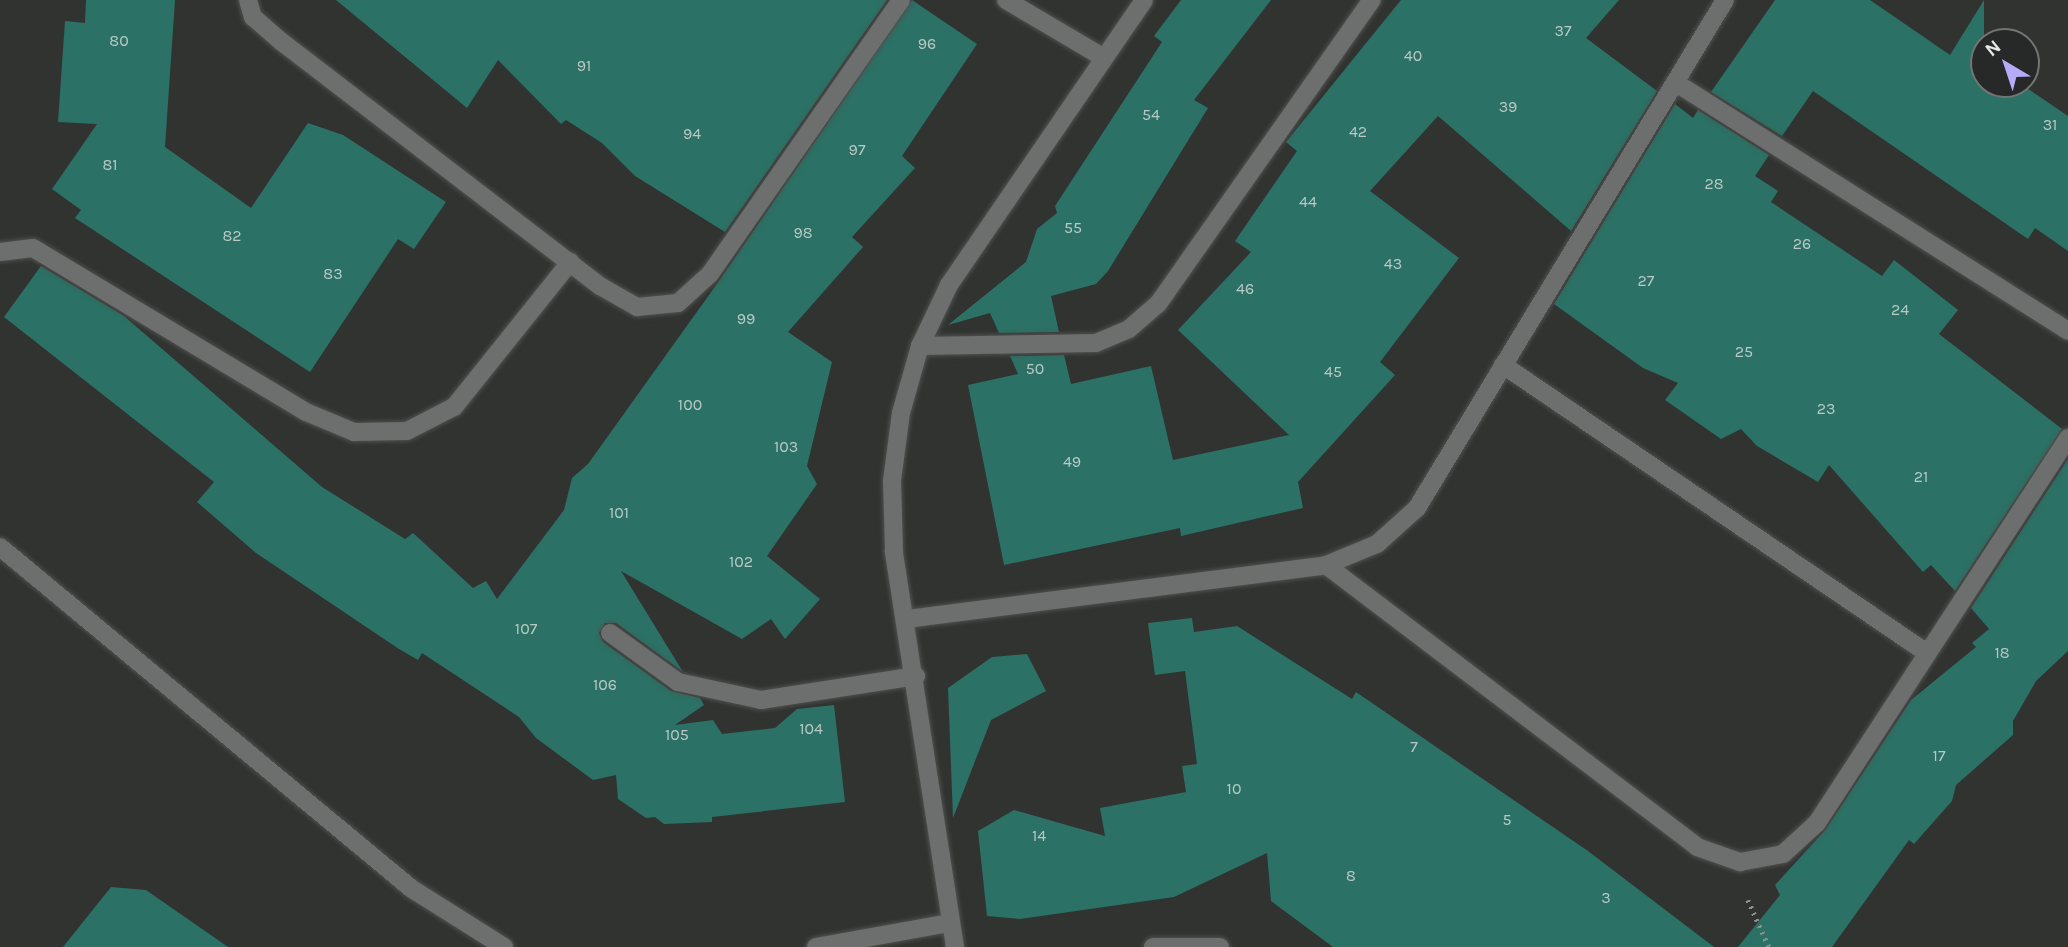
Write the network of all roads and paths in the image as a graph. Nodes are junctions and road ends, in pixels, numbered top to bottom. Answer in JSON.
{"nodes":[{"id":1,"x":248,"y":0,"type":"edge"},
{"id":2,"x":901,"y":0,"type":"edge"},
{"id":3,"x":1006,"y":0,"type":"edge"},
{"id":4,"x":1144,"y":0,"type":"edge"},
{"id":5,"x":1372,"y":0,"type":"edge"},
{"id":6,"x":1725,"y":0,"type":"edge"},
{"id":7,"x":1104,"y":58,"type":"junction"},
{"id":8,"x":1676,"y":83,"type":"junction"},
{"id":9,"x":0,"y":252,"type":"edge"},
{"id":10,"x":570,"y":262,"type":"junction"},
{"id":11,"x":2068,"y":331,"type":"edge"},
{"id":12,"x":920,"y":346,"type":"junction"},
{"id":13,"x":1503,"y":365,"type":"junction"},
{"id":14,"x":2068,"y":439,"type":"edge"},
{"id":15,"x":0,"y":547,"type":"edge"},
{"id":16,"x":1326,"y":565,"type":"junction"},
{"id":17,"x":907,"y":619,"type":"junction"},
{"id":18,"x":610,"y":633,"type":"dead end"},
{"id":19,"x":1927,"y":653,"type":"junction"},
{"id":20,"x":916,"y":676,"type":"junction"},
{"id":21,"x":1740,"y":862,"type":"junction"},
{"id":22,"x":949,"y":923,"type":"junction"},
{"id":23,"x":504,"y":947,"type":"edge"},
{"id":24,"x":816,"y":947,"type":"edge"},
{"id":25,"x":955,"y":947,"type":"edge"},
{"id":26,"x":1153,"y":947,"type":"edge"},
{"id":27,"x":1220,"y":947,"type":"edge"},
{"id":28,"x":1769,"y":947,"type":"edge"}],
"edges":[{"from":1,"to":10,"type":"street"},
{"from":2,"to":10,"type":"street"},
{"from":3,"to":7,"type":"street"},
{"from":4,"to":7,"type":"street"},
{"from":5,"to":12,"type":"street"},
{"from":6,"to":8,"type":"street"},
{"from":7,"to":12,"type":"street"},
{"from":8,"to":11,"type":"street"},
{"from":8,"to":13,"type":"street"},
{"from":9,"to":10,"type":"street"},
{"from":12,"to":17,"type":"street"},
{"from":13,"to":16,"type":"street"},
{"from":13,"to":19,"type":"street"},
{"from":14,"to":19,"type":"street"},
{"from":15,"to":23,"type":"street"},
{"from":16,"to":17,"type":"street"},
{"from":16,"to":21,"type":"street"},
{"from":17,"to":20,"type":"street"},
{"from":18,"to":20,"type":"street"},
{"from":19,"to":21,"type":"street"},
{"from":20,"to":22,"type":"street"},
{"from":21,"to":28,"type":"path"},
{"from":22,"to":24,"type":"street"},
{"from":22,"to":25,"type":"street"},
{"from":26,"to":27,"type":"street"}]}
